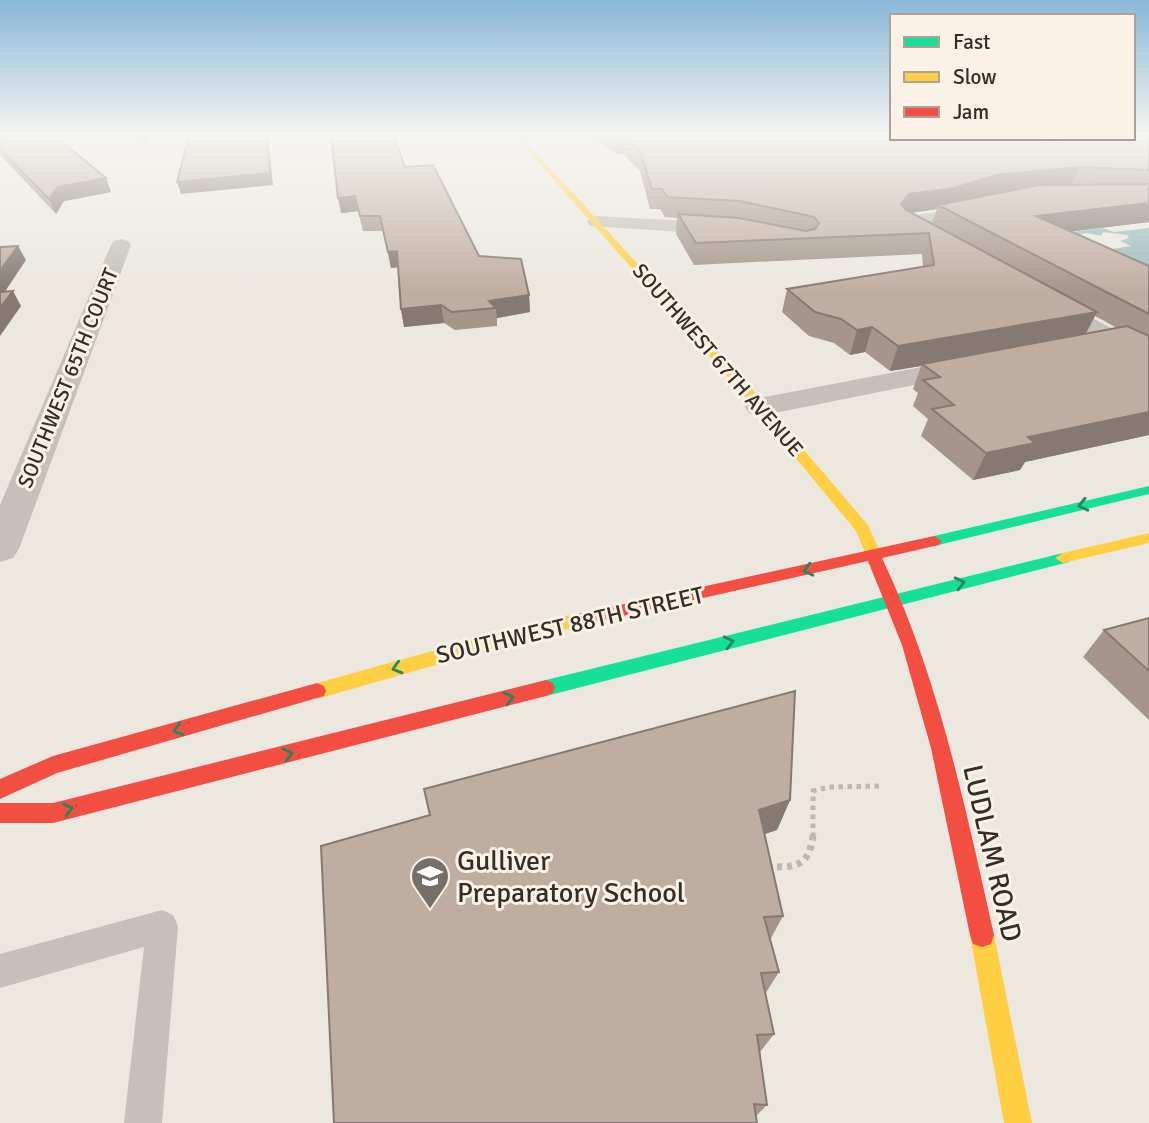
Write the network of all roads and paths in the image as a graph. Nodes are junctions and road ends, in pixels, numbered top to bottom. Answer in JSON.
{"nodes":[{"id":1,"x":566,"y":188,"type":"edge"},
{"id":2,"x":1004,"y":201,"type":"edge"},
{"id":3,"x":597,"y":222,"type":"junction"},
{"id":4,"x":748,"y":232,"type":"edge"},
{"id":5,"x":121,"y":246,"type":"dead end"},
{"id":6,"x":953,"y":250,"type":"edge"},
{"id":7,"x":1023,"y":289,"type":"edge"},
{"id":8,"x":1116,"y":340,"type":"junction"},
{"id":9,"x":1075,"y":347,"type":"edge"},
{"id":10,"x":1149,"y":358,"type":"edge"},
{"id":11,"x":995,"y":362,"type":"edge"},
{"id":12,"x":753,"y":399,"type":"junction"},
{"id":13,"x":1149,"y":490,"type":"edge"},
{"id":14,"x":1149,"y":538,"type":"edge"},
{"id":15,"x":0,"y":549,"type":"edge"},
{"id":16,"x":875,"y":554,"type":"junction"},
{"id":17,"x":894,"y":599,"type":"junction"},
{"id":18,"x":882,"y":786,"type":"dead end"},
{"id":19,"x":4,"y":807,"type":"edge"},
{"id":20,"x":754,"y":867,"type":"edge"},
{"id":21,"x":0,"y":971,"type":"edge"},
{"id":22,"x":143,"y":1123,"type":"edge"},
{"id":23,"x":1018,"y":1123,"type":"edge"}],
"edges":[{"from":1,"to":3,"type":"street","name":"SOUTHWEST 67TH AVENUE"},
{"from":2,"to":6,"type":"street"},
{"from":3,"to":4,"type":"street"},
{"from":3,"to":12,"type":"street","name":"SOUTHWEST 67TH AVENUE"},
{"from":5,"to":15,"type":"street","name":"SOUTHWEST 65TH COURT"},
{"from":7,"to":8,"type":"street"},
{"from":8,"to":9,"type":"street"},
{"from":8,"to":10,"type":"street"},
{"from":11,"to":12,"type":"street"},
{"from":12,"to":16,"type":"street","name":"SOUTHWEST 67TH AVENUE"},
{"from":13,"to":16,"type":"street","name":"SOUTHWEST 88TH STREET","one_way":true},
{"from":17,"to":14,"type":"street","name":"SOUTHWEST 88TH STREET","one_way":true},
{"from":16,"to":17,"type":"street","name":"SOUTHWEST 67TH AVENUE"},
{"from":16,"to":19,"type":"street","name":"SOUTHWEST 88TH STREET","one_way":true},
{"from":19,"to":17,"type":"street","name":"SOUTHWEST 88TH STREET","one_way":true},
{"from":17,"to":23,"type":"street","name":"LUDLAM ROAD"},
{"from":18,"to":20,"type":"path"},
{"from":21,"to":22,"type":"lane"}]}
